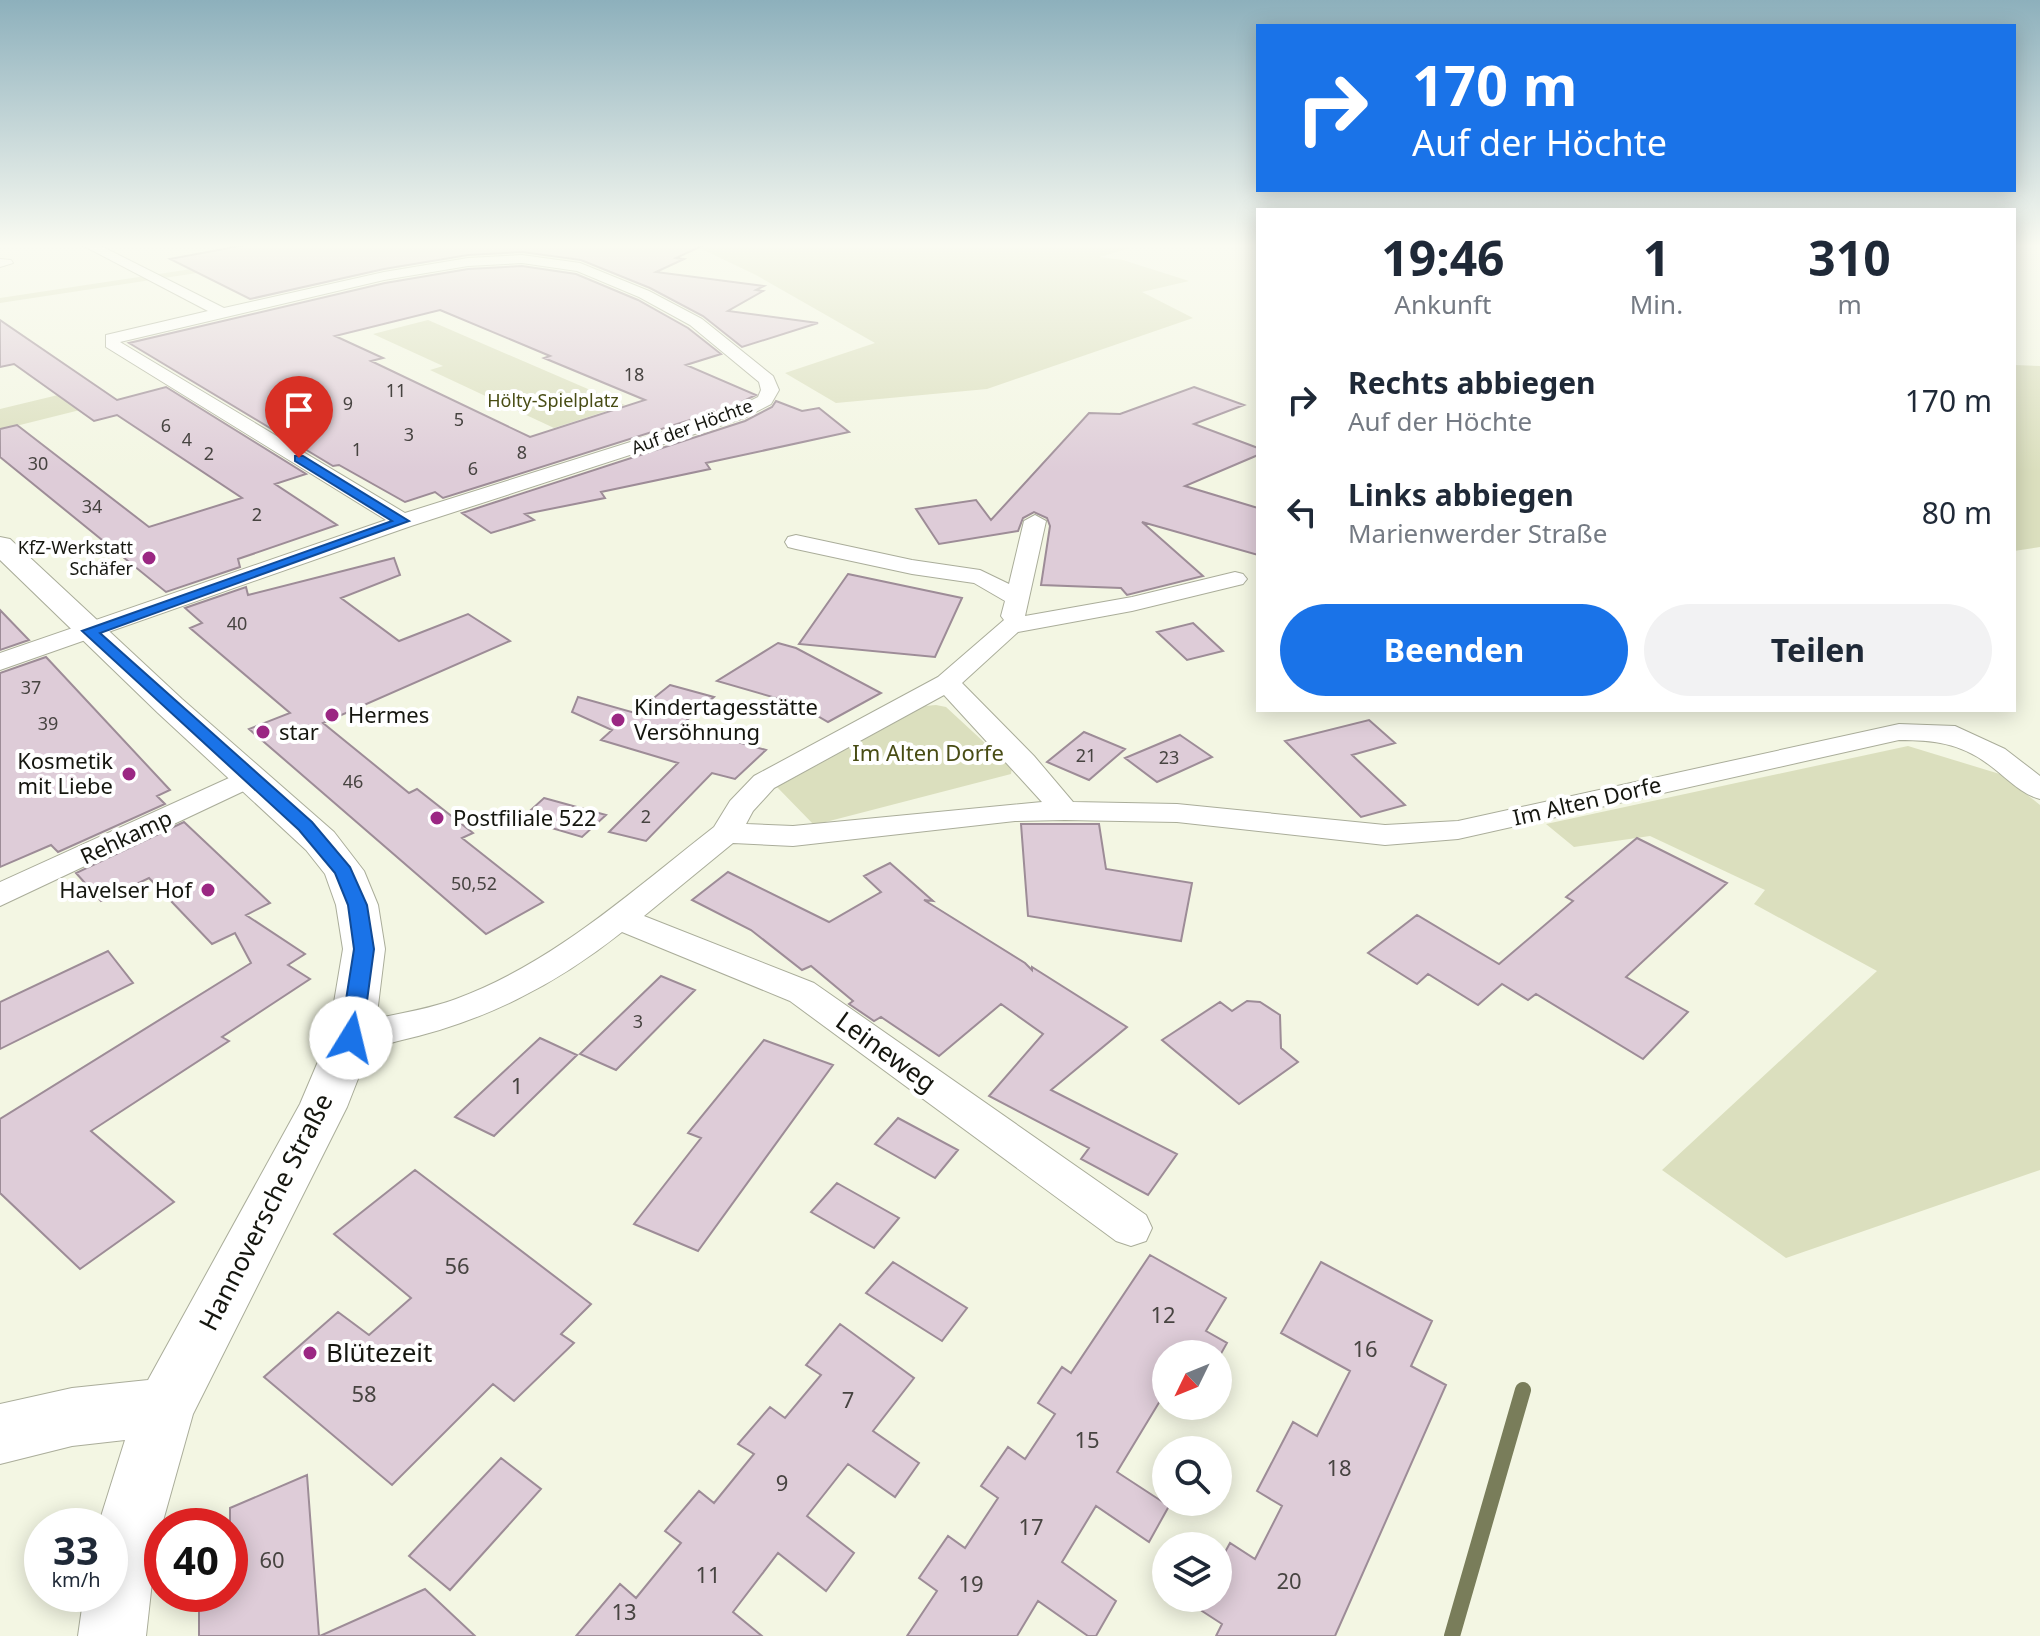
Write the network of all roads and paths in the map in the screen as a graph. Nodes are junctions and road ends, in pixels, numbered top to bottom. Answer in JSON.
{"nodes":[{"id":1,"x":186,"y":320,"type":"edge"},
{"id":2,"x":692,"y":320,"type":"edge"},
{"id":3,"x":403,"y":521,"type":"junction"},
{"id":4,"x":1035,"y":521,"type":"dead end"},
{"id":5,"x":796,"y":542,"type":"dead end"},
{"id":6,"x":0,"y":545,"type":"edge"},
{"id":7,"x":1235,"y":579,"type":"dead end"},
{"id":8,"x":1017,"y":598,"type":"junction"},
{"id":9,"x":1010,"y":626,"type":"junction"},
{"id":10,"x":90,"y":631,"type":"junction"},
{"id":11,"x":0,"y":662,"type":"edge"},
{"id":12,"x":947,"y":683,"type":"junction"},
{"id":13,"x":251,"y":777,"type":"junction"},
{"id":14,"x":2040,"y":790,"type":"edge"},
{"id":15,"x":1065,"y":811,"type":"junction"},
{"id":16,"x":726,"y":833,"type":"junction"},
{"id":17,"x":0,"y":895,"type":"edge"},
{"id":18,"x":618,"y":918,"type":"junction"},
{"id":19,"x":351,"y":1038,"type":"junction"},
{"id":20,"x":1131,"y":1228,"type":"dead end"},
{"id":21,"x":165,"y":1407,"type":"junction"},
{"id":22,"x":0,"y":1434,"type":"edge"},
{"id":23,"x":112,"y":1636,"type":"edge"}],
"edges":[{"from":1,"to":3,"type":"street"},
{"from":2,"to":3,"type":"street","name":"Auf der Höchte"},
{"from":3,"to":10,"type":"street","name":"Auf der Höchte"},
{"from":4,"to":8,"type":"street"},
{"from":5,"to":8,"type":"street"},
{"from":6,"to":10,"type":"street","name":"Hannoversche Straße"},
{"from":7,"to":9,"type":"street"},
{"from":8,"to":9,"type":"street"},
{"from":9,"to":12,"type":"street"},
{"from":10,"to":11,"type":"street","name":"Auf der Höchte"},
{"from":10,"to":13,"type":"street","name":"Hannoversche Straße"},
{"from":12,"to":15,"type":"street"},
{"from":12,"to":16,"type":"street"},
{"from":13,"to":17,"type":"street","name":"Rehkamp"},
{"from":13,"to":19,"type":"street","name":"Hannoversche Straße"},
{"from":14,"to":15,"type":"street","name":"Im Alten Dorfe"},
{"from":15,"to":16,"type":"street","name":"Im Alten Dorfe"},
{"from":16,"to":18,"type":"street"},
{"from":18,"to":19,"type":"street"},
{"from":18,"to":20,"type":"street","name":"Leineweg"},
{"from":19,"to":21,"type":"street","name":"Hannoversche Straße"},
{"from":21,"to":22,"type":"street"},
{"from":21,"to":23,"type":"street","name":"Hannoversche Straße"}]}
